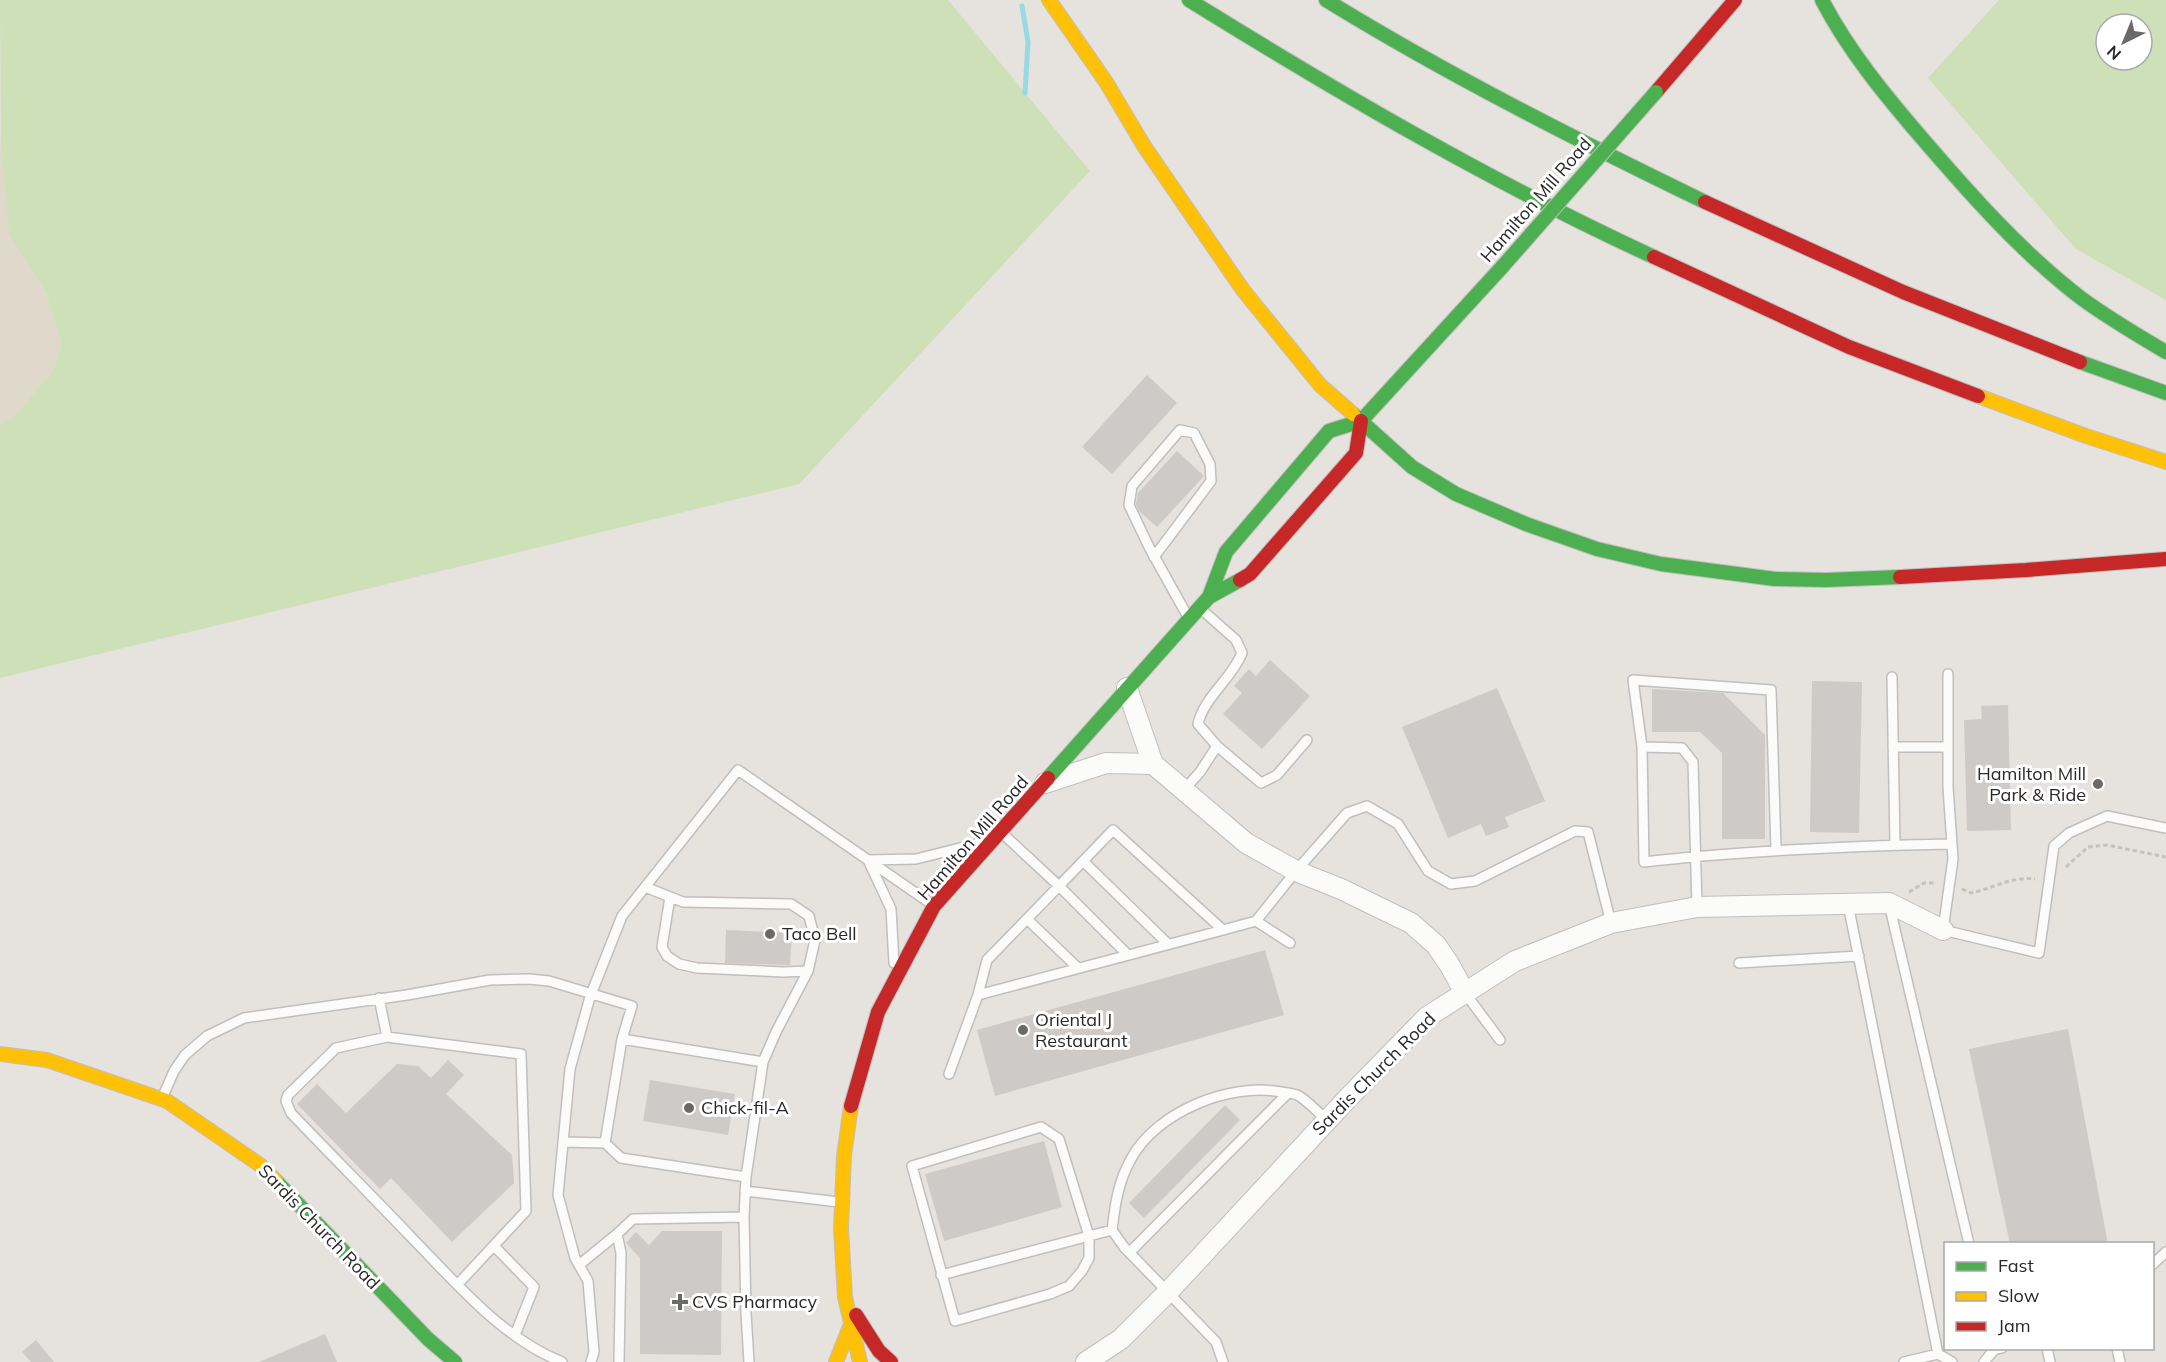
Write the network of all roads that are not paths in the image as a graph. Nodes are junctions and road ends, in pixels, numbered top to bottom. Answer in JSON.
{"nodes":[{"id":1,"x":1049,"y":0,"type":"edge"},
{"id":2,"x":1189,"y":0,"type":"edge"},
{"id":3,"x":1326,"y":0,"type":"edge"},
{"id":4,"x":1735,"y":0,"type":"edge"},
{"id":5,"x":1809,"y":0,"type":"edge"},
{"id":6,"x":1822,"y":0,"type":"edge"},
{"id":7,"x":1830,"y":17,"type":"junction"},
{"id":8,"x":2166,"y":352,"type":"edge"},
{"id":9,"x":2166,"y":393,"type":"edge"},
{"id":10,"x":1361,"y":422,"type":"junction"},
{"id":11,"x":2166,"y":462,"type":"edge"},
{"id":12,"x":1154,"y":557,"type":"junction"},
{"id":13,"x":2166,"y":559,"type":"edge"},
{"id":14,"x":1209,"y":597,"type":"junction"},
{"id":15,"x":1199,"y":608,"type":"junction"},
{"id":16,"x":1189,"y":619,"type":"junction"},
{"id":17,"x":1948,"y":674,"type":"dead end"},
{"id":18,"x":1892,"y":678,"type":"dead end"},
{"id":19,"x":1127,"y":688,"type":"junction"},
{"id":20,"x":1307,"y":740,"type":"dead end"},
{"id":21,"x":1217,"y":746,"type":"junction"},
{"id":22,"x":1642,"y":747,"type":"junction"},
{"id":23,"x":1893,"y":747,"type":"junction"},
{"id":24,"x":1948,"y":747,"type":"junction"},
{"id":25,"x":1153,"y":764,"type":"junction"},
{"id":26,"x":1044,"y":783,"type":"junction"},
{"id":27,"x":1183,"y":791,"type":"junction"},
{"id":28,"x":2166,"y":828,"type":"edge"},
{"id":29,"x":996,"y":836,"type":"junction"},
{"id":30,"x":1952,"y":844,"type":"junction"},
{"id":31,"x":1895,"y":845,"type":"junction"},
{"id":32,"x":1776,"y":849,"type":"junction"},
{"id":33,"x":1696,"y":856,"type":"junction"},
{"id":34,"x":867,"y":860,"type":"junction"},
{"id":35,"x":1083,"y":861,"type":"junction"},
{"id":36,"x":1296,"y":871,"type":"junction"},
{"id":37,"x":1059,"y":886,"type":"junction"},
{"id":38,"x":645,"y":887,"type":"junction"},
{"id":39,"x":670,"y":897,"type":"junction"},
{"id":40,"x":1889,"y":903,"type":"junction"},
{"id":41,"x":1848,"y":904,"type":"junction"},
{"id":42,"x":934,"y":906,"type":"junction"},
{"id":43,"x":1697,"y":907,"type":"junction"},
{"id":44,"x":1027,"y":919,"type":"junction"},
{"id":45,"x":1256,"y":921,"type":"junction"},
{"id":46,"x":1611,"y":923,"type":"junction"},
{"id":47,"x":1223,"y":930,"type":"junction"},
{"id":48,"x":1943,"y":930,"type":"junction"},
{"id":49,"x":1290,"y":943,"type":"dead end"},
{"id":50,"x":1168,"y":944,"type":"junction"},
{"id":51,"x":1128,"y":955,"type":"junction"},
{"id":52,"x":1859,"y":956,"type":"junction"},
{"id":53,"x":1739,"y":963,"type":"dead end"},
{"id":54,"x":1078,"y":968,"type":"junction"},
{"id":55,"x":808,"y":971,"type":"junction"},
{"id":56,"x":895,"y":981,"type":"junction"},
{"id":57,"x":592,"y":993,"type":"junction"},
{"id":58,"x":1465,"y":993,"type":"junction"},
{"id":59,"x":978,"y":995,"type":"junction"},
{"id":60,"x":379,"y":998,"type":"junction"},
{"id":61,"x":387,"y":1037,"type":"junction"},
{"id":62,"x":622,"y":1039,"type":"junction"},
{"id":63,"x":1500,"y":1040,"type":"dead end"},
{"id":64,"x":0,"y":1054,"type":"edge"},
{"id":65,"x":763,"y":1062,"type":"junction"},
{"id":66,"x":949,"y":1074,"type":"dead end"},
{"id":67,"x":1288,"y":1093,"type":"junction"},
{"id":68,"x":161,"y":1099,"type":"junction"},
{"id":69,"x":1327,"y":1120,"type":"junction"},
{"id":70,"x":563,"y":1142,"type":"junction"},
{"id":71,"x":604,"y":1143,"type":"junction"},
{"id":72,"x":746,"y":1177,"type":"junction"},
{"id":73,"x":745,"y":1191,"type":"junction"},
{"id":74,"x":842,"y":1202,"type":"junction"},
{"id":75,"x":744,"y":1217,"type":"junction"},
{"id":76,"x":1112,"y":1230,"type":"junction"},
{"id":77,"x":617,"y":1234,"type":"junction"},
{"id":78,"x":1089,"y":1236,"type":"junction"},
{"id":79,"x":1969,"y":1242,"type":"edge"},
{"id":80,"x":494,"y":1246,"type":"junction"},
{"id":81,"x":1130,"y":1252,"type":"junction"},
{"id":82,"x":2166,"y":1252,"type":"edge"},
{"id":83,"x":2154,"y":1263,"type":"edge"},
{"id":84,"x":579,"y":1265,"type":"junction"},
{"id":85,"x":942,"y":1275,"type":"junction"},
{"id":86,"x":458,"y":1284,"type":"junction"},
{"id":87,"x":1168,"y":1292,"type":"junction"},
{"id":88,"x":845,"y":1297,"type":"junction"},
{"id":89,"x":851,"y":1324,"type":"junction"},
{"id":90,"x":515,"y":1335,"type":"junction"},
{"id":91,"x":1996,"y":1350,"type":"edge"},
{"id":92,"x":1938,"y":1354,"type":"junction"},
{"id":93,"x":454,"y":1362,"type":"edge"},
{"id":94,"x":562,"y":1362,"type":"edge"},
{"id":95,"x":591,"y":1362,"type":"edge"},
{"id":96,"x":619,"y":1362,"type":"edge"},
{"id":97,"x":749,"y":1362,"type":"edge"},
{"id":98,"x":836,"y":1362,"type":"edge"},
{"id":99,"x":860,"y":1362,"type":"edge"},
{"id":100,"x":891,"y":1362,"type":"edge"},
{"id":101,"x":1086,"y":1362,"type":"edge"},
{"id":102,"x":1223,"y":1362,"type":"edge"},
{"id":103,"x":1904,"y":1362,"type":"edge"},
{"id":104,"x":1952,"y":1362,"type":"edge"},
{"id":105,"x":1984,"y":1362,"type":"edge"}],
"edges":[{"from":1,"to":10,"type":"main road"},
{"from":2,"to":11,"type":"main road"},
{"from":3,"to":9,"type":"main road"},
{"from":4,"to":10,"type":"main road","name":"Hamilton Mill Road","bridge":true},
{"from":5,"to":7,"type":"main road"},
{"from":6,"to":7,"type":"main road"},
{"from":7,"to":8,"type":"main road"},
{"from":10,"to":13,"type":"main road"},
{"from":10,"to":14,"type":"main road","name":"Hamilton Mill Road"},
{"from":10,"to":14,"type":"main road","name":"Hamilton Mill Road"},
{"from":12,"to":12,"type":"lane"},
{"from":12,"to":16,"type":"lane"},
{"from":14,"to":15,"type":"main road","name":"Hamilton Mill Road"},
{"from":15,"to":16,"type":"main road","name":"Hamilton Mill Road"},
{"from":15,"to":21,"type":"lane"},
{"from":16,"to":19,"type":"main road","name":"Hamilton Mill Road"},
{"from":17,"to":24,"type":"lane"},
{"from":18,"to":23,"type":"lane"},
{"from":19,"to":25,"type":"street"},
{"from":19,"to":26,"type":"main road","name":"Hamilton Mill Road"},
{"from":20,"to":21,"type":"lane"},
{"from":21,"to":27,"type":"lane"},
{"from":22,"to":32,"type":"lane"},
{"from":22,"to":33,"type":"lane"},
{"from":22,"to":33,"type":"lane"},
{"from":23,"to":24,"type":"lane"},
{"from":23,"to":31,"type":"lane"},
{"from":24,"to":30,"type":"lane"},
{"from":25,"to":26,"type":"street"},
{"from":25,"to":27,"type":"street"},
{"from":26,"to":29,"type":"main road","name":"Hamilton Mill Road"},
{"from":27,"to":36,"type":"street"},
{"from":28,"to":48,"type":"lane"},
{"from":29,"to":34,"type":"lane"},
{"from":29,"to":37,"type":"lane"},
{"from":29,"to":42,"type":"main road","name":"Hamilton Mill Road"},
{"from":30,"to":31,"type":"lane"},
{"from":30,"to":48,"type":"lane"},
{"from":31,"to":32,"type":"lane"},
{"from":32,"to":33,"type":"lane"},
{"from":33,"to":43,"type":"lane"},
{"from":34,"to":38,"type":"lane"},
{"from":34,"to":42,"type":"lane"},
{"from":34,"to":56,"type":"lane"},
{"from":35,"to":37,"type":"lane"},
{"from":35,"to":47,"type":"lane"},
{"from":35,"to":50,"type":"lane"},
{"from":36,"to":45,"type":"lane"},
{"from":36,"to":46,"type":"lane"},
{"from":36,"to":58,"type":"street"},
{"from":37,"to":44,"type":"lane"},
{"from":37,"to":51,"type":"lane"},
{"from":38,"to":39,"type":"lane"},
{"from":38,"to":57,"type":"lane"},
{"from":39,"to":55,"type":"lane"},
{"from":39,"to":55,"type":"lane"},
{"from":40,"to":41,"type":"street","name":"Sardis Church Road"},
{"from":40,"to":48,"type":"street","name":"Sardis Church Road"},
{"from":40,"to":79,"type":"lane"},
{"from":41,"to":43,"type":"street","name":"Sardis Church Road"},
{"from":41,"to":52,"type":"lane"},
{"from":42,"to":56,"type":"main road","name":"Hamilton Mill Road"},
{"from":43,"to":46,"type":"street","name":"Sardis Church Road"},
{"from":44,"to":54,"type":"lane"},
{"from":44,"to":59,"type":"lane"},
{"from":45,"to":47,"type":"lane"},
{"from":45,"to":49,"type":"lane"},
{"from":46,"to":58,"type":"street","name":"Sardis Church Road"},
{"from":47,"to":50,"type":"lane"},
{"from":50,"to":51,"type":"lane"},
{"from":51,"to":54,"type":"lane"},
{"from":52,"to":53,"type":"lane"},
{"from":52,"to":92,"type":"lane"},
{"from":54,"to":59,"type":"lane"},
{"from":55,"to":65,"type":"lane"},
{"from":56,"to":74,"type":"main road","name":"Hamilton Mill Road"},
{"from":57,"to":60,"type":"lane"},
{"from":57,"to":62,"type":"lane"},
{"from":57,"to":70,"type":"lane"},
{"from":58,"to":63,"type":"lane"},
{"from":58,"to":69,"type":"street","name":"Sardis Church Road"},
{"from":59,"to":66,"type":"lane"},
{"from":60,"to":61,"type":"lane"},
{"from":60,"to":68,"type":"lane"},
{"from":61,"to":80,"type":"lane"},
{"from":61,"to":86,"type":"lane"},
{"from":62,"to":65,"type":"lane"},
{"from":62,"to":71,"type":"lane"},
{"from":64,"to":68,"type":"main road","name":"Sardis Church Road"},
{"from":65,"to":72,"type":"lane"},
{"from":67,"to":69,"type":"lane"},
{"from":67,"to":76,"type":"lane"},
{"from":67,"to":81,"type":"lane"},
{"from":68,"to":93,"type":"main road","name":"Sardis Church Road"},
{"from":69,"to":87,"type":"street","name":"Sardis Church Road"},
{"from":70,"to":71,"type":"lane"},
{"from":70,"to":84,"type":"lane"},
{"from":71,"to":72,"type":"lane"},
{"from":72,"to":73,"type":"lane"},
{"from":73,"to":74,"type":"lane"},
{"from":73,"to":75,"type":"lane"},
{"from":74,"to":88,"type":"main road","name":"Hamilton Mill Road"},
{"from":75,"to":77,"type":"lane"},
{"from":75,"to":97,"type":"lane"},
{"from":76,"to":78,"type":"lane"},
{"from":76,"to":81,"type":"lane"},
{"from":77,"to":84,"type":"lane"},
{"from":77,"to":96,"type":"lane"},
{"from":78,"to":85,"type":"lane"},
{"from":78,"to":85,"type":"lane"},
{"from":78,"to":85,"type":"lane"},
{"from":80,"to":86,"type":"lane"},
{"from":80,"to":90,"type":"lane"},
{"from":81,"to":87,"type":"lane"},
{"from":82,"to":83,"type":"lane"},
{"from":84,"to":95,"type":"lane"},
{"from":86,"to":90,"type":"lane"},
{"from":87,"to":101,"type":"street","name":"Sardis Church Road"},
{"from":87,"to":102,"type":"lane"},
{"from":88,"to":89,"type":"main road","name":"Hamilton Mill Road"},
{"from":88,"to":100,"type":"main road"},
{"from":89,"to":98,"type":"main road"},
{"from":89,"to":99,"type":"main road","name":"Hamilton Mill Road"},
{"from":90,"to":94,"type":"lane"},
{"from":91,"to":105,"type":"lane"},
{"from":92,"to":103,"type":"lane"},
{"from":92,"to":104,"type":"lane"}]}
